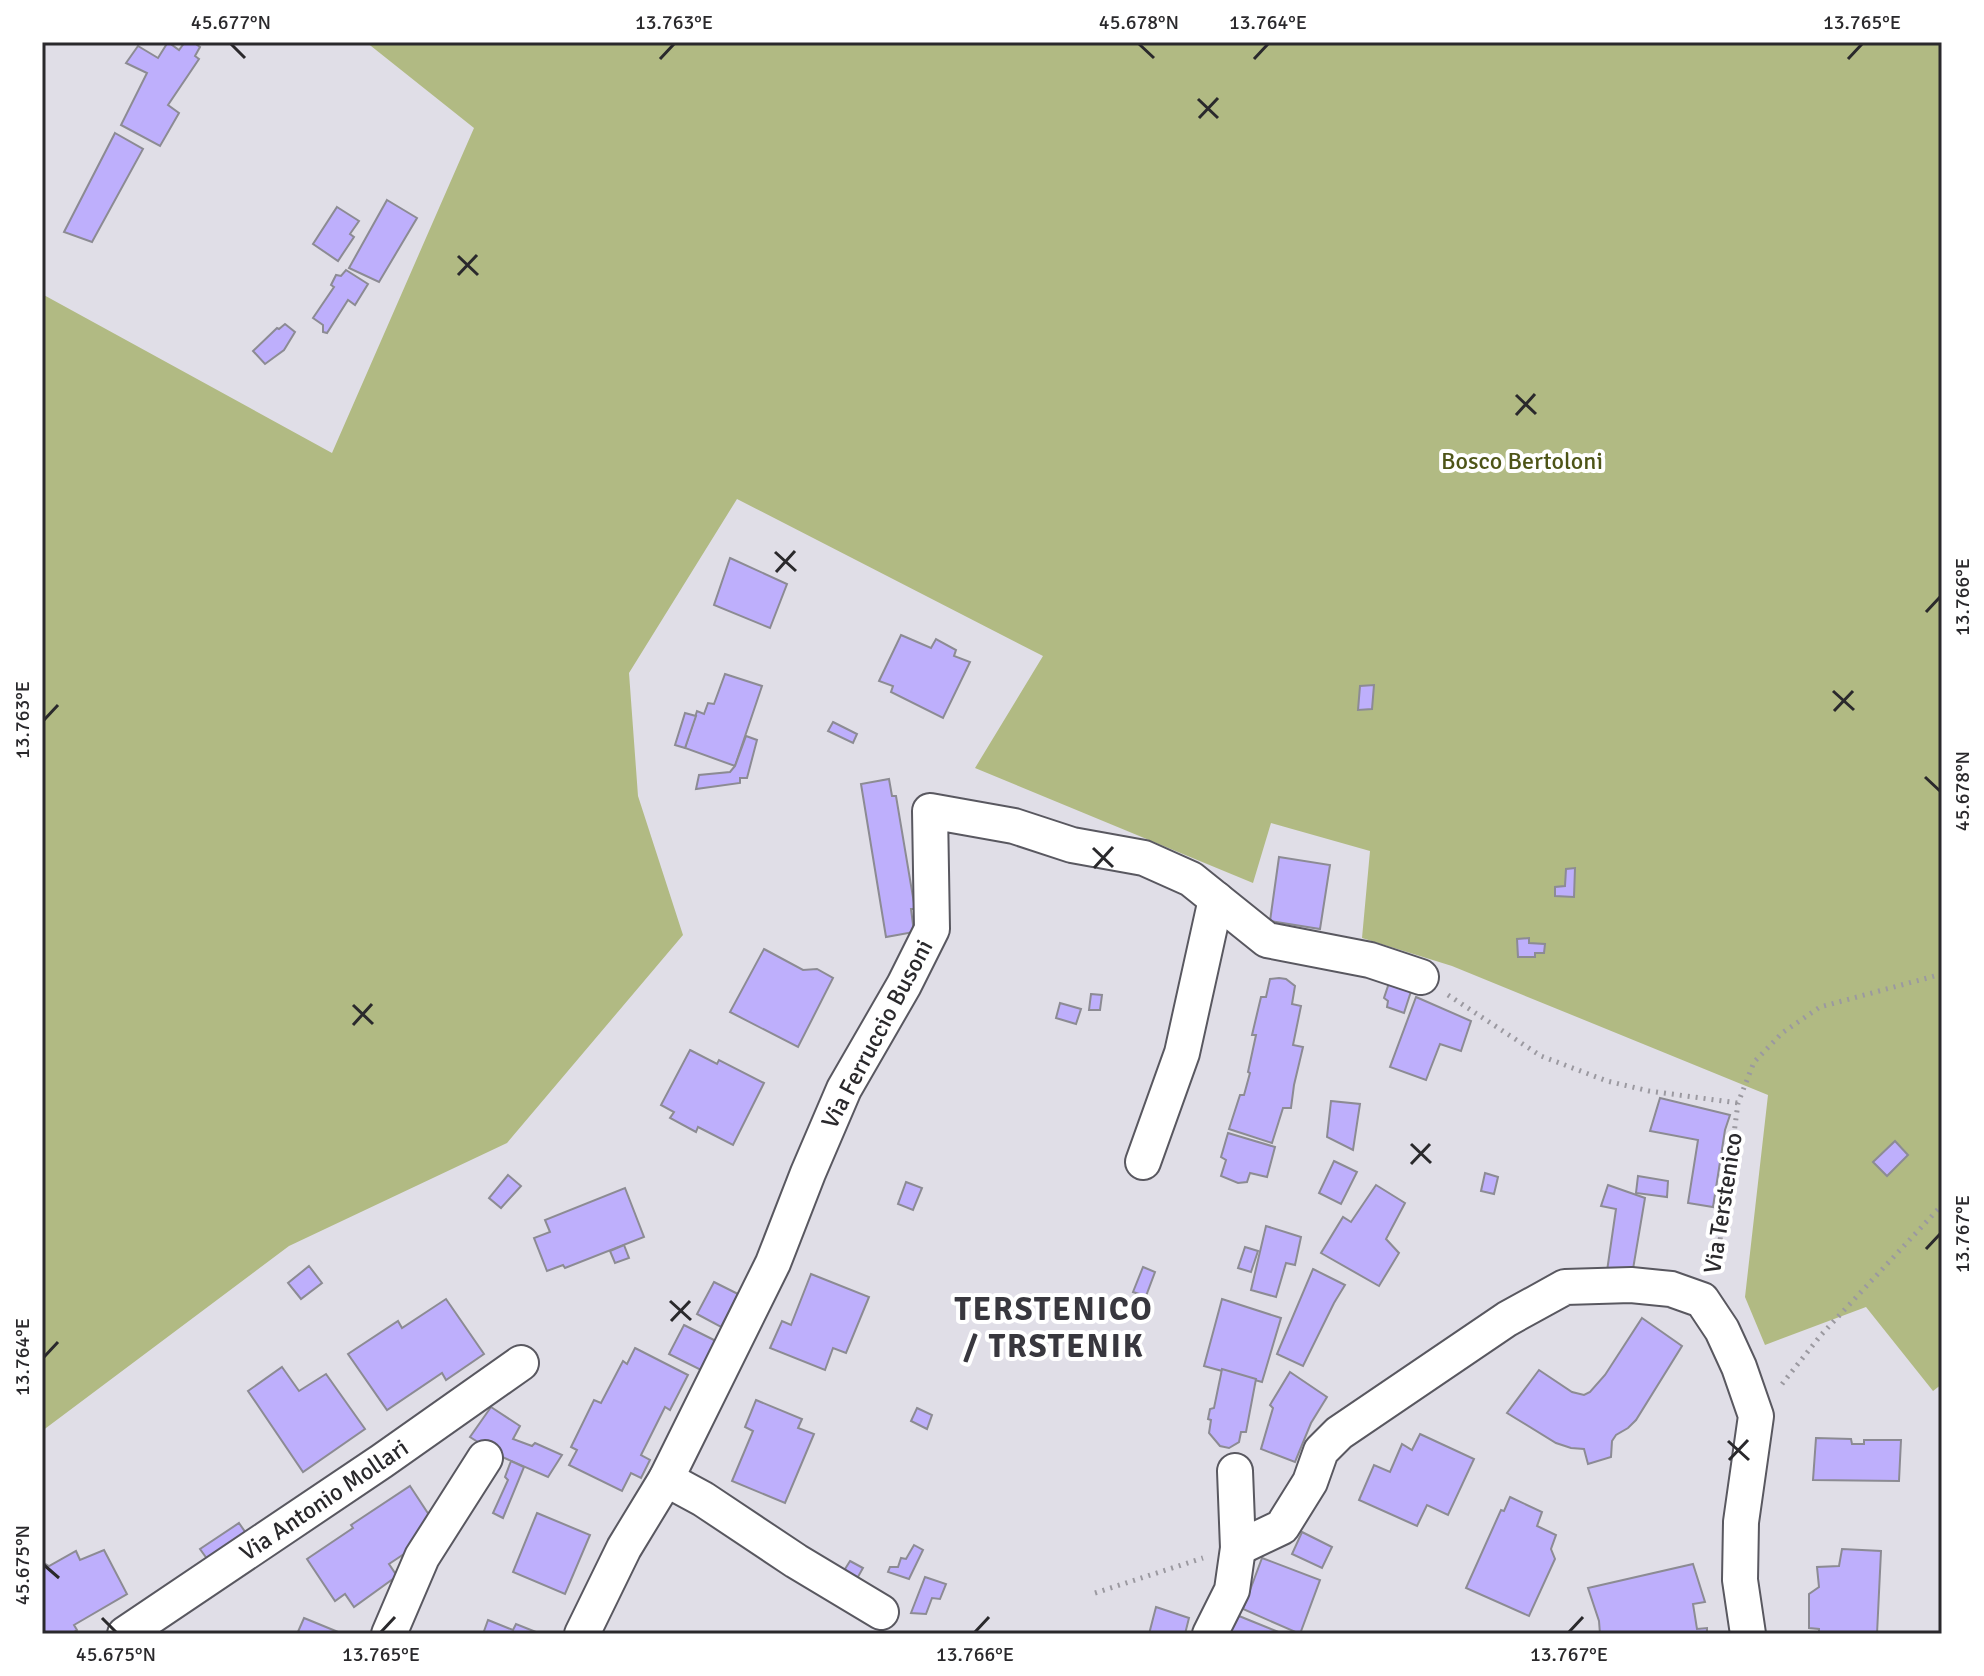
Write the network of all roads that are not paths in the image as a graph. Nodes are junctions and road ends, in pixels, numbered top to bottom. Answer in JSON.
{"nodes":[{"id":1,"x":1216,"y":899,"type":"junction"},
{"id":2,"x":1421,"y":977,"type":"road end"},
{"id":3,"x":1143,"y":1162,"type":"dead end"},
{"id":4,"x":521,"y":1363,"type":"dead end"},
{"id":5,"x":485,"y":1458,"type":"dead end"},
{"id":6,"x":1235,"y":1471,"type":"dead end"},
{"id":7,"x":666,"y":1479,"type":"junction"},
{"id":8,"x":1238,"y":1548,"type":"junction"},
{"id":9,"x":881,"y":1612,"type":"dead end"},
{"id":10,"x":125,"y":1634,"type":"edge"},
{"id":11,"x":389,"y":1634,"type":"edge"},
{"id":12,"x":582,"y":1634,"type":"edge"},
{"id":13,"x":1210,"y":1634,"type":"edge"},
{"id":14,"x":1748,"y":1634,"type":"edge"}],
"edges":[{"from":1,"to":2,"type":"street","name":"Via Ferruccio Busoni"},
{"from":1,"to":3,"type":"street"},
{"from":1,"to":7,"type":"street","name":"Via Ferruccio Busoni"},
{"from":4,"to":10,"type":"street","name":"Via Antonio Mollari"},
{"from":5,"to":11,"type":"street"},
{"from":6,"to":8,"type":"street"},
{"from":7,"to":9,"type":"street"},
{"from":7,"to":12,"type":"street","name":"Via Ferruccio Busoni"},
{"from":8,"to":13,"type":"street"},
{"from":8,"to":14,"type":"street"}]}
